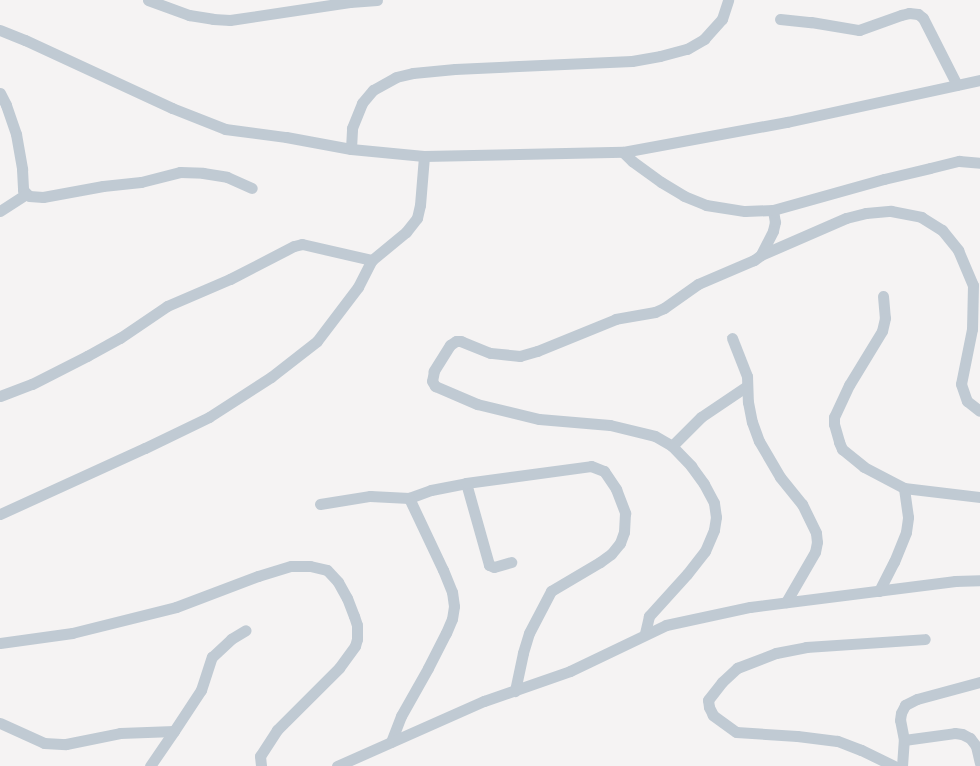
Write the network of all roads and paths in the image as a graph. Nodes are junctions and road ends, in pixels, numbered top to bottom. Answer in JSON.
{"nodes":[{"id":1,"x":148,"y":0,"type":"edge"},
{"id":2,"x":377,"y":0,"type":"edge"},
{"id":3,"x":728,"y":0,"type":"edge"},
{"id":4,"x":350,"y":1,"type":"edge"},
{"id":5,"x":780,"y":19,"type":"dead end"},
{"id":6,"x":0,"y":32,"type":"edge"},
{"id":7,"x":980,"y":80,"type":"edge"},
{"id":8,"x":957,"y":85,"type":"junction"},
{"id":9,"x":0,"y":94,"type":"edge"},
{"id":10,"x":351,"y":149,"type":"junction"},
{"id":11,"x":623,"y":152,"type":"junction"},
{"id":12,"x":424,"y":156,"type":"junction"},
{"id":13,"x":980,"y":163,"type":"edge"},
{"id":14,"x":252,"y":188,"type":"dead end"},
{"id":15,"x":26,"y":194,"type":"junction"},
{"id":16,"x":773,"y":210,"type":"junction"},
{"id":17,"x":0,"y":211,"type":"edge"},
{"id":18,"x":761,"y":255,"type":"junction"},
{"id":19,"x":372,"y":260,"type":"junction"},
{"id":20,"x":883,"y":296,"type":"dead end"},
{"id":21,"x":732,"y":338,"type":"dead end"},
{"id":22,"x":747,"y":386,"type":"junction"},
{"id":23,"x":0,"y":396,"type":"edge"},
{"id":24,"x":980,"y":411,"type":"edge"},
{"id":25,"x":672,"y":446,"type":"junction"},
{"id":26,"x":466,"y":483,"type":"junction"},
{"id":27,"x":904,"y":488,"type":"junction"},
{"id":28,"x":980,"y":497,"type":"edge"},
{"id":29,"x":410,"y":498,"type":"junction"},
{"id":30,"x":320,"y":504,"type":"dead end"},
{"id":31,"x":0,"y":514,"type":"edge"},
{"id":32,"x":511,"y":562,"type":"dead end"},
{"id":33,"x":980,"y":580,"type":"edge"},
{"id":34,"x":879,"y":591,"type":"junction"},
{"id":35,"x":786,"y":602,"type":"junction"},
{"id":36,"x":246,"y":630,"type":"dead end"},
{"id":37,"x":645,"y":634,"type":"junction"},
{"id":38,"x":925,"y":639,"type":"dead end"},
{"id":39,"x":0,"y":642,"type":"edge"},
{"id":40,"x":980,"y":682,"type":"edge"},
{"id":41,"x":515,"y":691,"type":"junction"},
{"id":42,"x":0,"y":723,"type":"edge"},
{"id":43,"x":174,"y":731,"type":"junction"},
{"id":44,"x":904,"y":740,"type":"junction"},
{"id":45,"x":391,"y":742,"type":"junction"},
{"id":46,"x":980,"y":763,"type":"edge"},
{"id":47,"x":150,"y":766,"type":"edge"},
{"id":48,"x":261,"y":766,"type":"edge"},
{"id":49,"x":338,"y":766,"type":"edge"},
{"id":50,"x":894,"y":766,"type":"edge"},
{"id":51,"x":902,"y":766,"type":"edge"}],
"edges":[{"from":1,"to":4,"type":"street"},
{"from":2,"to":4,"type":"street"},
{"from":3,"to":10,"type":"street"},
{"from":5,"to":8,"type":"street"},
{"from":6,"to":10,"type":"street"},
{"from":7,"to":8,"type":"street"},
{"from":8,"to":11,"type":"street"},
{"from":9,"to":15,"type":"street"},
{"from":10,"to":12,"type":"street"},
{"from":11,"to":12,"type":"street"},
{"from":11,"to":16,"type":"street"},
{"from":12,"to":19,"type":"street"},
{"from":13,"to":16,"type":"street"},
{"from":14,"to":15,"type":"street"},
{"from":15,"to":17,"type":"street"},
{"from":16,"to":18,"type":"street"},
{"from":18,"to":24,"type":"street"},
{"from":18,"to":25,"type":"street"},
{"from":19,"to":23,"type":"street"},
{"from":19,"to":31,"type":"street"},
{"from":20,"to":27,"type":"street"},
{"from":21,"to":22,"type":"street"},
{"from":22,"to":25,"type":"street"},
{"from":22,"to":35,"type":"street"},
{"from":25,"to":37,"type":"street"},
{"from":26,"to":29,"type":"street"},
{"from":26,"to":32,"type":"street"},
{"from":26,"to":41,"type":"street"},
{"from":27,"to":28,"type":"street"},
{"from":27,"to":34,"type":"street"},
{"from":29,"to":30,"type":"street"},
{"from":29,"to":45,"type":"street"},
{"from":33,"to":34,"type":"street"},
{"from":34,"to":35,"type":"street"},
{"from":35,"to":37,"type":"street"},
{"from":36,"to":43,"type":"street"},
{"from":37,"to":41,"type":"street"},
{"from":38,"to":50,"type":"street"},
{"from":39,"to":48,"type":"street"},
{"from":40,"to":44,"type":"street"},
{"from":41,"to":45,"type":"street"},
{"from":42,"to":43,"type":"street"},
{"from":43,"to":47,"type":"street"},
{"from":44,"to":46,"type":"street"},
{"from":44,"to":51,"type":"street"},
{"from":45,"to":49,"type":"street"}]}
